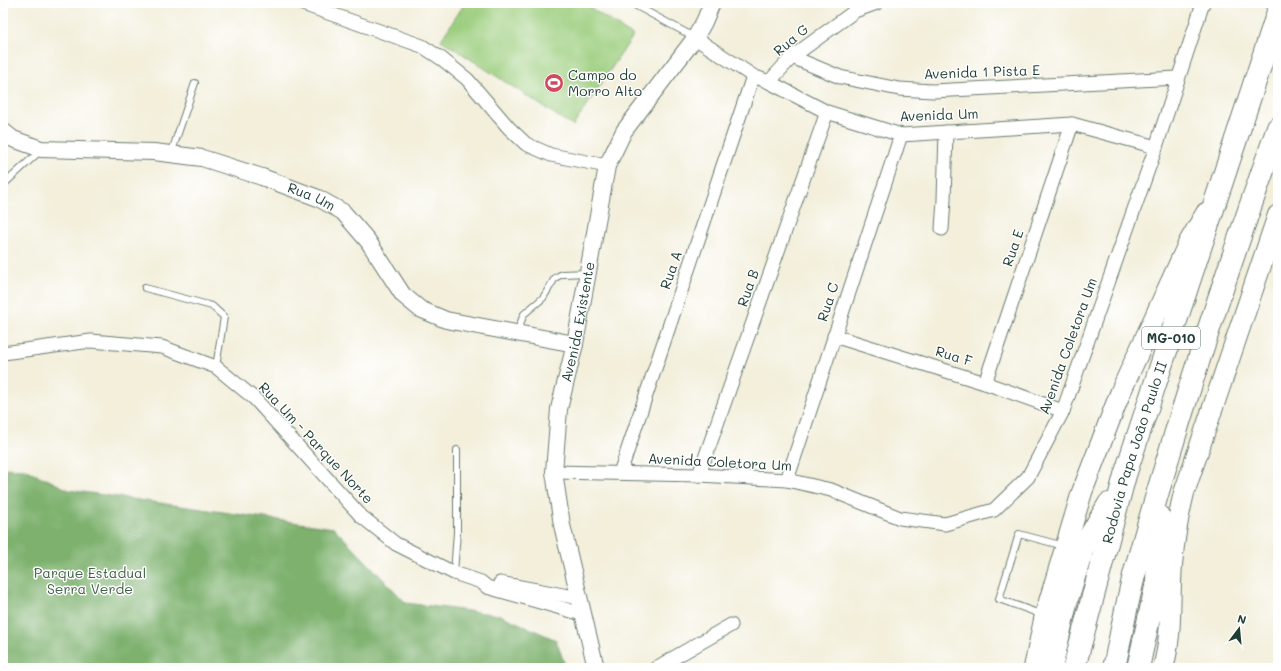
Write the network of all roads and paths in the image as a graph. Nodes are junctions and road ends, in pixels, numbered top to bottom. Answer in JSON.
{"nodes":[{"id":1,"x":300,"y":3,"type":"edge"},
{"id":2,"x":631,"y":3,"type":"edge"},
{"id":3,"x":712,"y":3,"type":"edge"},
{"id":4,"x":877,"y":3,"type":"edge"},
{"id":5,"x":1203,"y":3,"type":"edge"},
{"id":6,"x":1278,"y":12,"type":"edge"},
{"id":7,"x":695,"y":38,"type":"junction"},
{"id":8,"x":792,"y":57,"type":"junction"},
{"id":9,"x":753,"y":76,"type":"junction"},
{"id":10,"x":1178,"y":78,"type":"junction"},
{"id":11,"x":769,"y":82,"type":"junction"},
{"id":12,"x":195,"y":83,"type":"dead end"},
{"id":13,"x":827,"y":112,"type":"junction"},
{"id":14,"x":1072,"y":124,"type":"junction"},
{"id":15,"x":1278,"y":128,"type":"edge"},
{"id":16,"x":3,"y":131,"type":"edge"},
{"id":17,"x":946,"y":132,"type":"junction"},
{"id":18,"x":901,"y":135,"type":"junction"},
{"id":19,"x":1156,"y":147,"type":"junction"},
{"id":20,"x":41,"y":150,"type":"junction"},
{"id":21,"x":170,"y":154,"type":"junction"},
{"id":22,"x":607,"y":166,"type":"junction"},
{"id":23,"x":3,"y":185,"type":"edge"},
{"id":24,"x":1221,"y":189,"type":"junction"},
{"id":25,"x":1278,"y":214,"type":"edge"},
{"id":26,"x":942,"y":229,"type":"dead end"},
{"id":27,"x":588,"y":273,"type":"junction"},
{"id":28,"x":145,"y":288,"type":"dead end"},
{"id":29,"x":516,"y":333,"type":"junction"},
{"id":30,"x":834,"y":336,"type":"junction"},
{"id":31,"x":575,"y":344,"type":"junction"},
{"id":32,"x":3,"y":353,"type":"edge"},
{"id":33,"x":216,"y":367,"type":"junction"},
{"id":34,"x":985,"y":383,"type":"junction"},
{"id":35,"x":1063,"y":411,"type":"junction"},
{"id":36,"x":456,"y":450,"type":"dead end"},
{"id":37,"x":554,"y":472,"type":"junction"},
{"id":38,"x":620,"y":473,"type":"junction"},
{"id":39,"x":699,"y":475,"type":"junction"},
{"id":40,"x":1125,"y":475,"type":"junction"},
{"id":41,"x":787,"y":480,"type":"junction"},
{"id":42,"x":1160,"y":488,"type":"junction"},
{"id":43,"x":1065,"y":546,"type":"junction"},
{"id":44,"x":454,"y":573,"type":"junction"},
{"id":45,"x":480,"y":582,"type":"junction"},
{"id":46,"x":579,"y":598,"type":"junction"},
{"id":47,"x":582,"y":614,"type":"junction"},
{"id":48,"x":1045,"y":615,"type":"junction"},
{"id":49,"x":731,"y":625,"type":"dead end"},
{"id":50,"x":596,"y":668,"type":"edge"},
{"id":51,"x":656,"y":668,"type":"edge"},
{"id":52,"x":1034,"y":668,"type":"edge"},
{"id":53,"x":1051,"y":668,"type":"edge"},
{"id":54,"x":1074,"y":668,"type":"edge"},
{"id":55,"x":1114,"y":668,"type":"edge"},
{"id":56,"x":1138,"y":668,"type":"edge"},
{"id":57,"x":1164,"y":668,"type":"edge"}],
"edges":[{"from":1,"to":22,"type":"street"},
{"from":2,"to":7,"type":"lane"},
{"from":3,"to":7,"type":"street","name":"Avenida Existente"},
{"from":4,"to":8,"type":"street","name":"Rua G"},
{"from":5,"to":10,"type":"street","name":"Avenida Coletora Um"},
{"from":6,"to":24,"type":"highway","name":"Rodovia Papa João Paulo II","number":"MG-010"},
{"from":7,"to":9,"type":"street","name":"Avenida Um"},
{"from":7,"to":22,"type":"street","name":"Avenida Existente"},
{"from":8,"to":10,"type":"street","name":"Avenida 1 Pista E"},
{"from":8,"to":11,"type":"street","name":"Rua G"},
{"from":9,"to":11,"type":"street","name":"Avenida Um"},
{"from":9,"to":38,"type":"street","name":"Rua A"},
{"from":10,"to":19,"type":"street","name":"Avenida Coletora Um"},
{"from":11,"to":13,"type":"street","name":"Avenida Um"},
{"from":12,"to":21,"type":"lane"},
{"from":13,"to":18,"type":"street","name":"Avenida Um"},
{"from":13,"to":39,"type":"street","name":"Rua B"},
{"from":14,"to":17,"type":"street","name":"Avenida Um"},
{"from":14,"to":19,"type":"street","name":"Avenida Um"},
{"from":14,"to":34,"type":"street","name":"Rua E"},
{"from":15,"to":42,"type":"highway","number":"MG-010"},
{"from":16,"to":20,"type":"street","name":"Rua Um"},
{"from":17,"to":18,"type":"street","name":"Avenida Um"},
{"from":17,"to":26,"type":"street"},
{"from":18,"to":30,"type":"street","name":"Rua C"},
{"from":19,"to":35,"type":"street","name":"Avenida Coletora Um"},
{"from":20,"to":21,"type":"street","name":"Rua Um"},
{"from":20,"to":23,"type":"lane"},
{"from":21,"to":29,"type":"street","name":"Rua Um"},
{"from":22,"to":27,"type":"street","name":"Avenida Existente"},
{"from":24,"to":40,"type":"highway","name":"Rodovia Papa João Paulo II","number":"MG-010"},
{"from":24,"to":43,"type":"main road"},
{"from":25,"to":57,"type":"main road"},
{"from":27,"to":29,"type":"lane"},
{"from":27,"to":31,"type":"street","name":"Avenida Existente"},
{"from":28,"to":33,"type":"lane"},
{"from":29,"to":31,"type":"street","name":"Rua Um"},
{"from":30,"to":34,"type":"street","name":"Rua F"},
{"from":30,"to":41,"type":"street","name":"Rua C"},
{"from":31,"to":37,"type":"street","name":"Avenida Existente"},
{"from":32,"to":33,"type":"street","name":"Rua Um - Parque Norte"},
{"from":33,"to":44,"type":"street","name":"Rua Um - Parque Norte"},
{"from":34,"to":35,"type":"street","name":"Rua F"},
{"from":35,"to":41,"type":"street","name":"Avenida Coletora Um"},
{"from":36,"to":44,"type":"lane"},
{"from":37,"to":38,"type":"street","name":"Avenida Coletora Um"},
{"from":37,"to":46,"type":"street","name":"Avenida Existente"},
{"from":38,"to":39,"type":"street","name":"Avenida Coletora Um"},
{"from":39,"to":41,"type":"street","name":"Avenida Coletora Um"},
{"from":40,"to":53,"type":"highway"},
{"from":40,"to":54,"type":"highway","name":"Rodovia Papa João Paulo II","number":"MG-010"},
{"from":42,"to":55,"type":"highway","number":"MG-010"},
{"from":42,"to":56,"type":"highway"},
{"from":43,"to":48,"type":"main road"},
{"from":43,"to":48,"type":"lane"},
{"from":44,"to":45,"type":"street","name":"Rua Um - Parque Norte"},
{"from":45,"to":46,"type":"street","name":"Rua Um - Parque Norte"},
{"from":45,"to":47,"type":"street","name":"Rua Um - Parque Norte"},
{"from":46,"to":47,"type":"street","name":"Avenida Existente"},
{"from":47,"to":50,"type":"street","name":"Avenida Existente"},
{"from":48,"to":52,"type":"main road"},
{"from":49,"to":51,"type":"street"}]}
